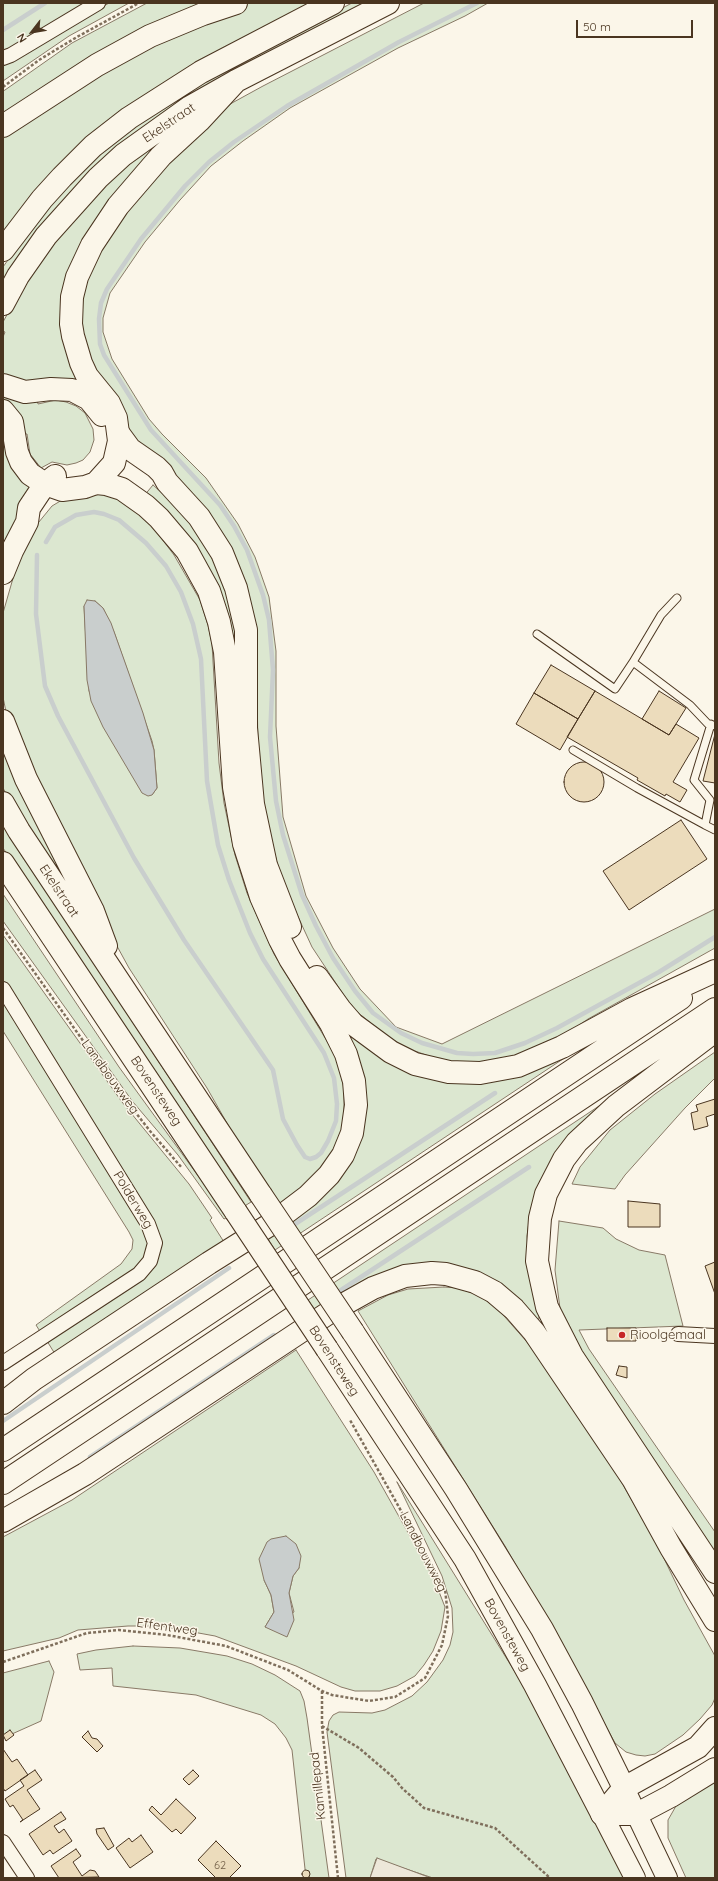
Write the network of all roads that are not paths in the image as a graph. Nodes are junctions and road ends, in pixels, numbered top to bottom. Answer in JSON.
{"nodes":[{"id":1,"x":98,"y":3,"type":"edge"},
{"id":2,"x":236,"y":3,"type":"edge"},
{"id":3,"x":332,"y":3,"type":"edge"},
{"id":4,"x":388,"y":3,"type":"edge"},
{"id":5,"x":3,"y":58,"type":"edge"},
{"id":6,"x":236,"y":81,"type":"junction"},
{"id":7,"x":3,"y":126,"type":"edge"},
{"id":8,"x":3,"y":250,"type":"edge"},
{"id":9,"x":3,"y":304,"type":"edge"},
{"id":10,"x":3,"y":385,"type":"edge"},
{"id":11,"x":3,"y":411,"type":"edge"},
{"id":12,"x":115,"y":441,"type":"junction"},
{"id":13,"x":96,"y":483,"type":"junction"},
{"id":14,"x":53,"y":487,"type":"junction"},
{"id":15,"x":3,"y":574,"type":"edge"},
{"id":16,"x":677,"y":598,"type":"dead end"},
{"id":17,"x":537,"y":634,"type":"dead end"},
{"id":18,"x":633,"y":662,"type":"junction"},
{"id":19,"x":3,"y":720,"type":"edge"},
{"id":20,"x":713,"y":725,"type":"edge"},
{"id":21,"x":573,"y":750,"type":"dead end"},
{"id":22,"x":3,"y":803,"type":"edge"},
{"id":23,"x":705,"y":825,"type":"junction"},
{"id":24,"x":715,"y":830,"type":"edge"},
{"id":25,"x":3,"y":863,"type":"edge"},
{"id":26,"x":715,"y":971,"type":"edge"},
{"id":27,"x":715,"y":976,"type":"edge"},
{"id":28,"x":117,"y":977,"type":"junction"},
{"id":29,"x":3,"y":989,"type":"edge"},
{"id":30,"x":715,"y":1009,"type":"edge"},
{"id":31,"x":715,"y":1031,"type":"edge"},
{"id":32,"x":678,"y":1334,"type":"dead end"},
{"id":33,"x":715,"y":1336,"type":"edge"},
{"id":34,"x":3,"y":1363,"type":"edge"},
{"id":35,"x":3,"y":1403,"type":"edge"},
{"id":36,"x":3,"y":1450,"type":"edge"},
{"id":37,"x":3,"y":1483,"type":"edge"},
{"id":38,"x":3,"y":1521,"type":"edge"},
{"id":39,"x":715,"y":1572,"type":"edge"},
{"id":40,"x":715,"y":1620,"type":"edge"},
{"id":41,"x":715,"y":1728,"type":"edge"},
{"id":42,"x":715,"y":1769,"type":"edge"},
{"id":43,"x":624,"y":1788,"type":"junction"},
{"id":44,"x":602,"y":1814,"type":"junction"},
{"id":45,"x":637,"y":1814,"type":"junction"},
{"id":46,"x":3,"y":1842,"type":"edge"},
{"id":47,"x":27,"y":1878,"type":"edge"},
{"id":48,"x":635,"y":1878,"type":"edge"},
{"id":49,"x":667,"y":1878,"type":"edge"}],
"edges":[{"from":1,"to":5,"type":"street"},
{"from":2,"to":7,"type":"main road"},
{"from":3,"to":8,"type":"main road","name":"Ekelstraat"},
{"from":4,"to":6,"type":"main road","name":"Ekelstraat"},
{"from":6,"to":9,"type":"main road","name":"Ekelstraat"},
{"from":6,"to":12,"type":"main road"},
{"from":10,"to":12,"type":"main road"},
{"from":11,"to":14,"type":"main road"},
{"from":12,"to":13,"type":"main road"},
{"from":12,"to":14,"type":"main road"},
{"from":12,"to":26,"type":"main road"},
{"from":13,"to":14,"type":"main road"},
{"from":13,"to":35,"type":"main road"},
{"from":14,"to":15,"type":"main road"},
{"from":16,"to":18,"type":"lane"},
{"from":17,"to":18,"type":"lane"},
{"from":18,"to":20,"type":"lane"},
{"from":19,"to":28,"type":"main road"},
{"from":20,"to":23,"type":"lane"},
{"from":21,"to":23,"type":"lane"},
{"from":22,"to":28,"type":"main road","name":"Ekelstraat"},
{"from":23,"to":24,"type":"lane"},
{"from":25,"to":44,"type":"main road","name":"Bovensteweg","bridge":true},
{"from":27,"to":36,"type":"main road"},
{"from":28,"to":43,"type":"main road","bridge":true},
{"from":29,"to":34,"type":"street","name":"Polderweg"},
{"from":30,"to":37,"type":"main road"},
{"from":31,"to":39,"type":"main road"},
{"from":32,"to":33,"type":"street"},
{"from":38,"to":40,"type":"main road"},
{"from":41,"to":43,"type":"main road"},
{"from":42,"to":45,"type":"main road"},
{"from":43,"to":44,"type":"main road"},
{"from":43,"to":45,"type":"main road"},
{"from":44,"to":45,"type":"main road"},
{"from":44,"to":48,"type":"main road","name":"Bovensteweg"},
{"from":45,"to":49,"type":"main road"},
{"from":46,"to":47,"type":"street"}]}
